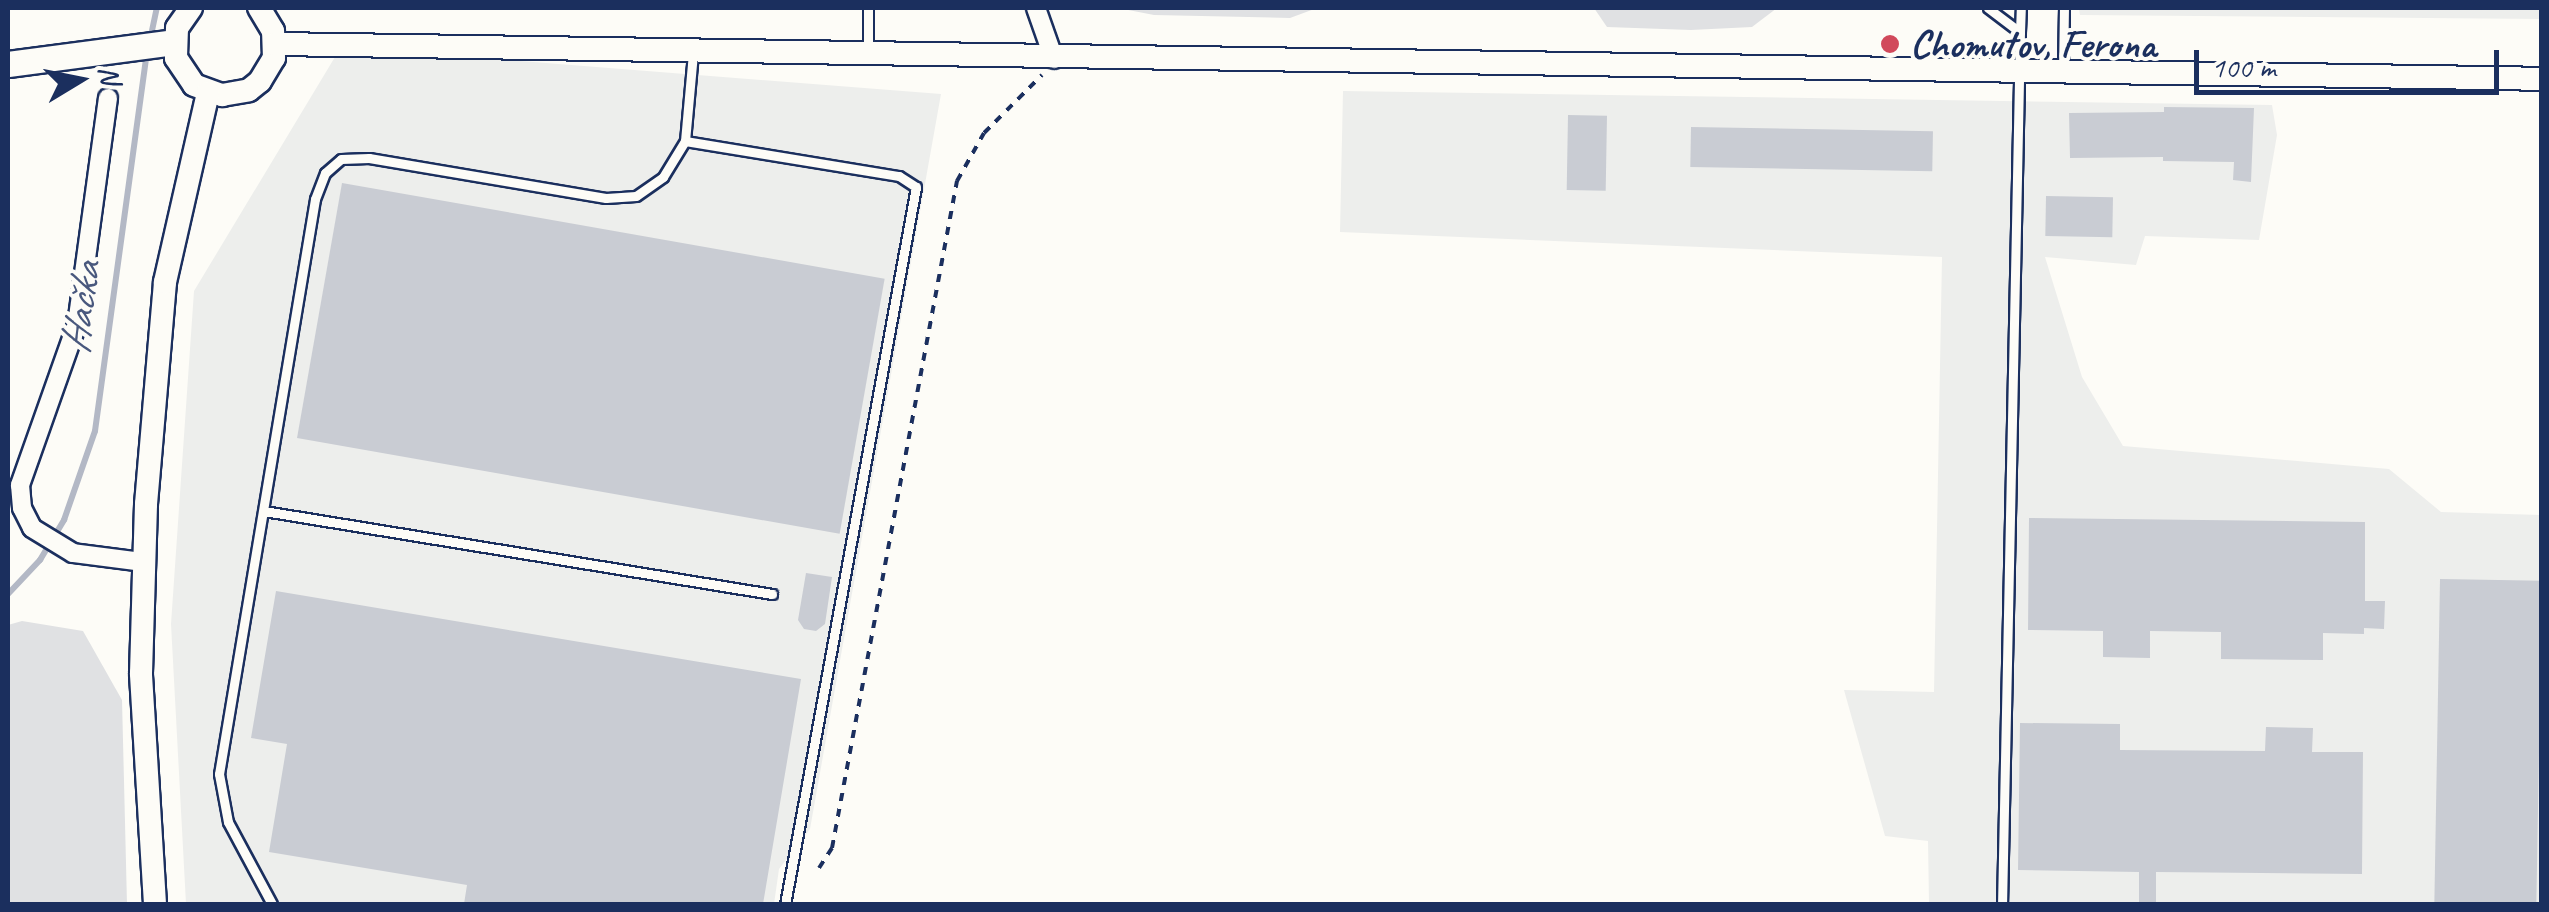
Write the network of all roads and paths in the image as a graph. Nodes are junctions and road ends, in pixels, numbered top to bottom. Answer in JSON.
{"nodes":[{"id":1,"x":191,"y":8,"type":"edge"},
{"id":2,"x":259,"y":8,"type":"edge"},
{"id":3,"x":868,"y":8,"type":"edge"},
{"id":4,"x":1036,"y":8,"type":"edge"},
{"id":5,"x":1988,"y":8,"type":"edge"},
{"id":6,"x":2021,"y":8,"type":"edge"},
{"id":7,"x":2064,"y":8,"type":"edge"},
{"id":8,"x":2020,"y":32,"type":"junction"},
{"id":9,"x":171,"y":42,"type":"junction"},
{"id":10,"x":275,"y":44,"type":"junction"},
{"id":11,"x":692,"y":53,"type":"junction"},
{"id":12,"x":868,"y":55,"type":"junction"},
{"id":13,"x":1054,"y":59,"type":"junction"},
{"id":14,"x":8,"y":64,"type":"edge"},
{"id":15,"x":2019,"y":74,"type":"junction"},
{"id":16,"x":2062,"y":74,"type":"junction"},
{"id":17,"x":2542,"y":78,"type":"edge"},
{"id":18,"x":208,"y":93,"type":"junction"},
{"id":19,"x":108,"y":98,"type":"dead end"},
{"id":20,"x":685,"y":140,"type":"junction"},
{"id":21,"x":264,"y":512,"type":"junction"},
{"id":22,"x":142,"y":562,"type":"junction"},
{"id":23,"x":772,"y":594,"type":"dead end"},
{"id":24,"x":819,"y":868,"type":"dead end"},
{"id":25,"x":155,"y":904,"type":"edge"},
{"id":26,"x":272,"y":904,"type":"edge"},
{"id":27,"x":785,"y":904,"type":"edge"},
{"id":28,"x":2002,"y":904,"type":"edge"}],
"edges":[{"from":1,"to":9,"type":"street"},
{"from":2,"to":10,"type":"street"},
{"from":3,"to":12,"type":"lane"},
{"from":4,"to":13,"type":"street"},
{"from":5,"to":8,"type":"lane"},
{"from":6,"to":8,"type":"lane"},
{"from":7,"to":16,"type":"lane"},
{"from":8,"to":15,"type":"lane"},
{"from":9,"to":14,"type":"main road"},
{"from":9,"to":18,"type":"street"},
{"from":10,"to":11,"type":"street"},
{"from":10,"to":18,"type":"street"},
{"from":11,"to":12,"type":"street"},
{"from":11,"to":20,"type":"lane"},
{"from":12,"to":13,"type":"street"},
{"from":13,"to":15,"type":"street"},
{"from":13,"to":24,"type":"path"},
{"from":15,"to":16,"type":"street"},
{"from":15,"to":28,"type":"lane"},
{"from":16,"to":17,"type":"street"},
{"from":18,"to":22,"type":"street"},
{"from":19,"to":22,"type":"street"},
{"from":20,"to":21,"type":"lane"},
{"from":20,"to":27,"type":"lane"},
{"from":21,"to":23,"type":"lane"},
{"from":21,"to":26,"type":"lane"},
{"from":22,"to":25,"type":"street"}]}
